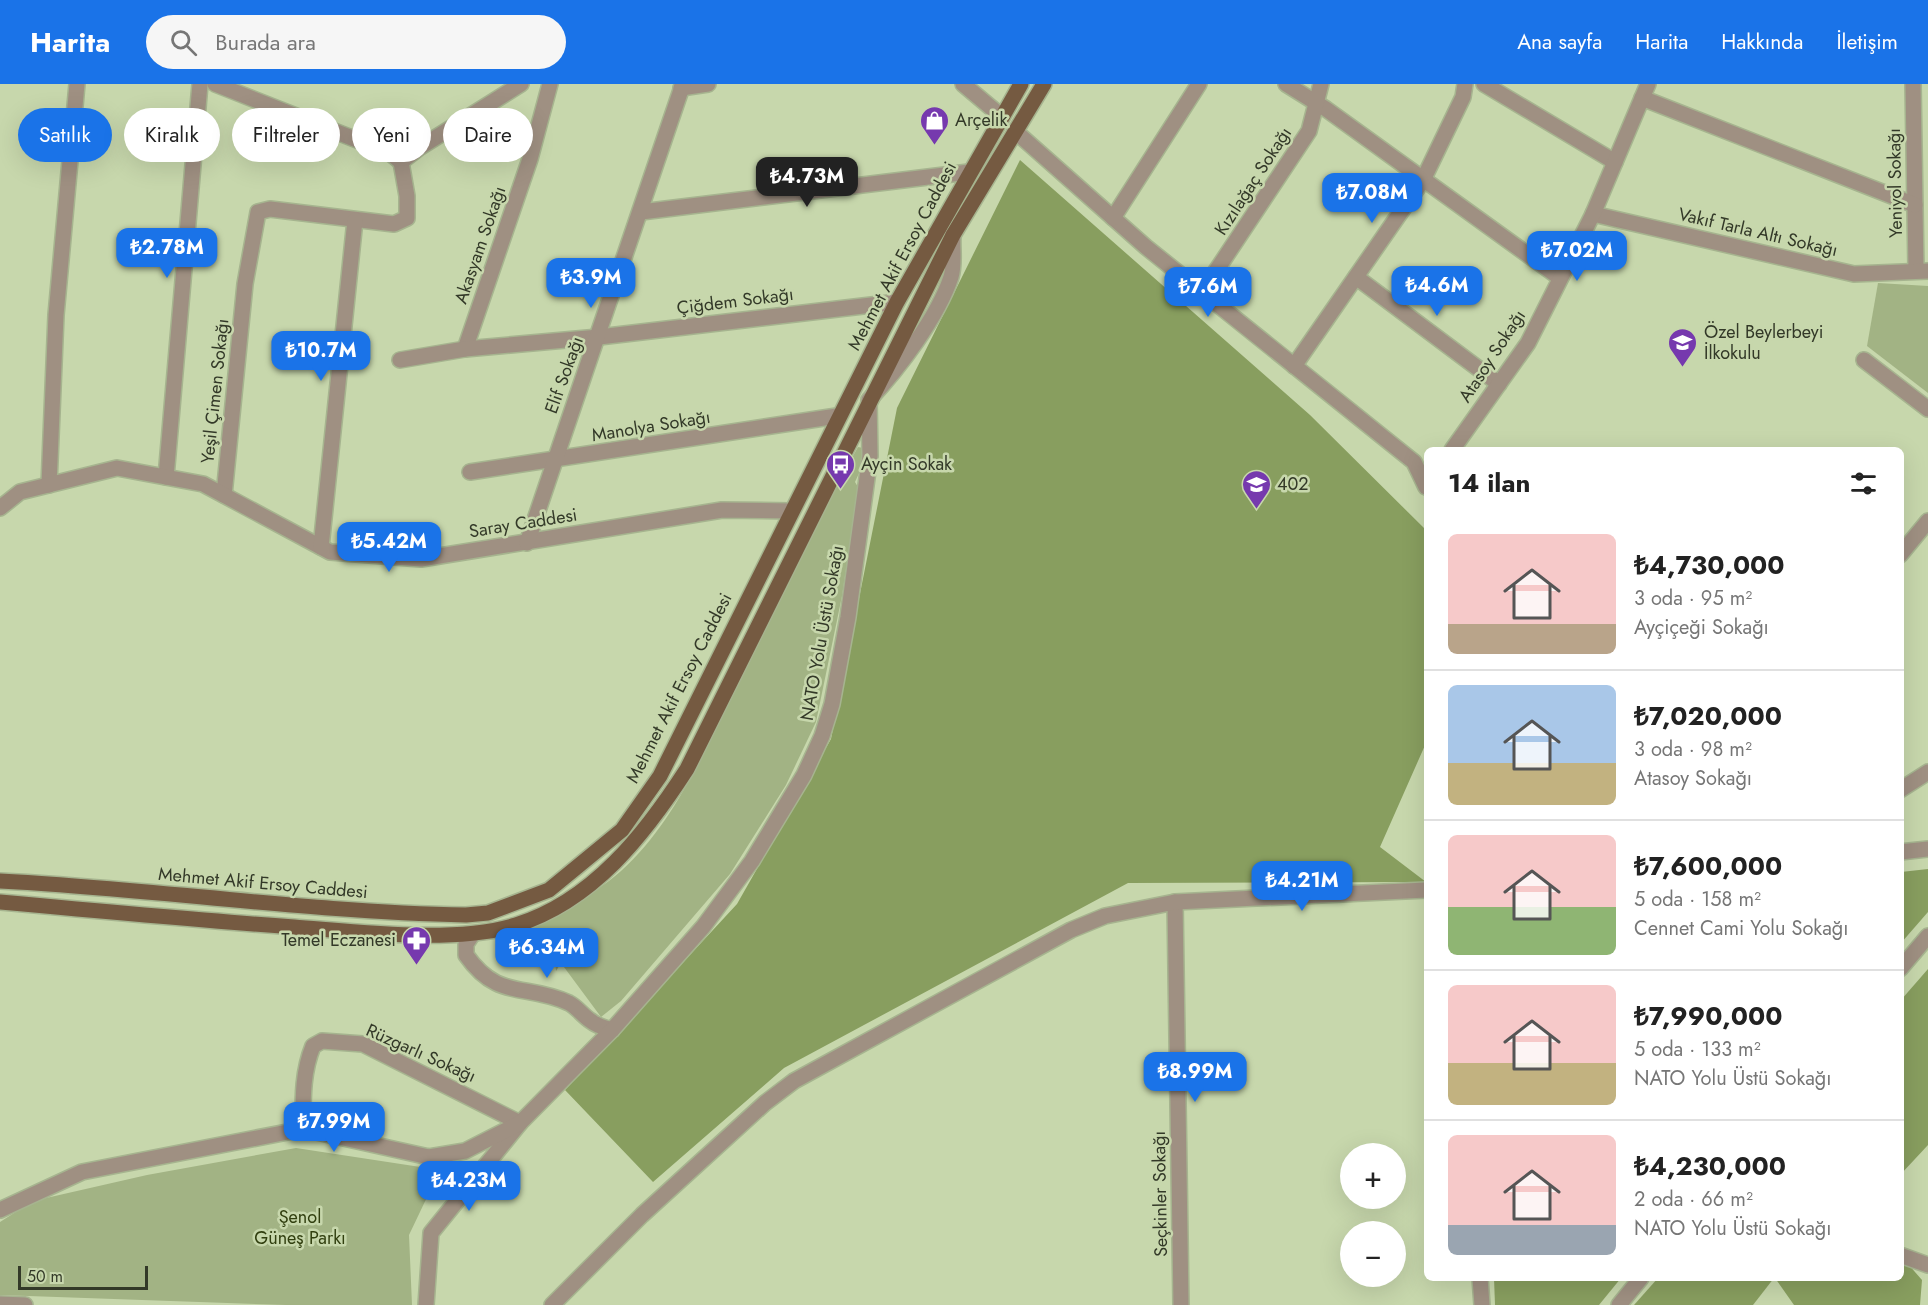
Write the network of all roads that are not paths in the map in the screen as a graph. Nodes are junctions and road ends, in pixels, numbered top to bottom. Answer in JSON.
{"nodes":[{"id":1,"x":77,"y":84,"type":"edge"},
{"id":2,"x":200,"y":84,"type":"edge"},
{"id":3,"x":215,"y":84,"type":"edge"},
{"id":4,"x":521,"y":84,"type":"edge"},
{"id":5,"x":550,"y":84,"type":"edge"},
{"id":6,"x":708,"y":84,"type":"edge"},
{"id":7,"x":963,"y":84,"type":"edge"},
{"id":8,"x":1021,"y":84,"type":"edge"},
{"id":9,"x":1044,"y":84,"type":"edge"},
{"id":10,"x":1199,"y":84,"type":"edge"},
{"id":11,"x":1286,"y":84,"type":"edge"},
{"id":12,"x":1321,"y":84,"type":"edge"},
{"id":13,"x":1465,"y":84,"type":"edge"},
{"id":14,"x":1484,"y":84,"type":"edge"},
{"id":15,"x":1913,"y":84,"type":"edge"},
{"id":16,"x":682,"y":86,"type":"edge"},
{"id":17,"x":1645,"y":91,"type":"edge"},
{"id":18,"x":1315,"y":102,"type":"junction"},
{"id":19,"x":1001,"y":116,"type":"junction"},
{"id":20,"x":1016,"y":131,"type":"junction"},
{"id":21,"x":352,"y":138,"type":"edge"},
{"id":22,"x":431,"y":140,"type":"edge"},
{"id":23,"x":401,"y":162,"type":"edge"},
{"id":24,"x":1615,"y":162,"type":"junction"},
{"id":25,"x":969,"y":172,"type":"junction"},
{"id":26,"x":1423,"y":180,"type":"junction"},
{"id":27,"x":1915,"y":205,"type":"junction"},
{"id":28,"x":641,"y":212,"type":"junction"},
{"id":29,"x":1593,"y":214,"type":"junction"},
{"id":30,"x":1113,"y":218,"type":"junction"},
{"id":31,"x":355,"y":220,"type":"junction"},
{"id":32,"x":1922,"y":270,"type":"edge"},
{"id":33,"x":1356,"y":277,"type":"junction"},
{"id":34,"x":1560,"y":278,"type":"junction"},
{"id":35,"x":1202,"y":292,"type":"junction"},
{"id":36,"x":897,"y":302,"type":"junction"},
{"id":37,"x":599,"y":337,"type":"junction"},
{"id":38,"x":465,"y":349,"type":"junction"},
{"id":39,"x":400,"y":360,"type":"dead end"},
{"id":40,"x":1864,"y":360,"type":"dead end"},
{"id":41,"x":1294,"y":366,"type":"junction"},
{"id":42,"x":1499,"y":384,"type":"junction"},
{"id":43,"x":852,"y":390,"type":"junction"},
{"id":44,"x":869,"y":400,"type":"junction"},
{"id":45,"x":1928,"y":409,"type":"edge"},
{"id":46,"x":837,"y":416,"type":"junction"},
{"id":47,"x":1454,"y":447,"type":"edge"},
{"id":48,"x":555,"y":461,"type":"junction"},
{"id":49,"x":470,"y":472,"type":"dead end"},
{"id":50,"x":166,"y":477,"type":"junction"},
{"id":51,"x":1424,"y":482,"type":"edge"},
{"id":52,"x":49,"y":485,"type":"junction"},
{"id":53,"x":20,"y":492,"type":"junction"},
{"id":54,"x":224,"y":495,"type":"junction"},
{"id":55,"x":0,"y":496,"type":"edge"},
{"id":56,"x":0,"y":508,"type":"edge"},
{"id":57,"x":791,"y":511,"type":"junction"},
{"id":58,"x":812,"y":516,"type":"junction"},
{"id":59,"x":1928,"y":521,"type":"edge"},
{"id":60,"x":527,"y":543,"type":"junction"},
{"id":61,"x":321,"y":547,"type":"junction"},
{"id":62,"x":1904,"y":550,"type":"edge"},
{"id":63,"x":1928,"y":772,"type":"edge"},
{"id":64,"x":1904,"y":787,"type":"edge"},
{"id":65,"x":1904,"y":849,"type":"edge"},
{"id":66,"x":1928,"y":849,"type":"edge"},
{"id":67,"x":0,"y":881,"type":"edge"},
{"id":68,"x":1424,"y":890,"type":"edge"},
{"id":69,"x":0,"y":902,"type":"edge"},
{"id":70,"x":1176,"y":902,"type":"junction"},
{"id":71,"x":466,"y":915,"type":"junction"},
{"id":72,"x":472,"y":935,"type":"junction"},
{"id":73,"x":1928,"y":936,"type":"edge"},
{"id":74,"x":1904,"y":964,"type":"edge"},
{"id":75,"x":612,"y":1030,"type":"junction"},
{"id":76,"x":520,"y":1123,"type":"junction"},
{"id":77,"x":303,"y":1129,"type":"junction"},
{"id":78,"x":0,"y":1210,"type":"edge"},
{"id":79,"x":1904,"y":1257,"type":"edge"},
{"id":80,"x":1928,"y":1265,"type":"edge"},
{"id":81,"x":1480,"y":1281,"type":"edge"},
{"id":82,"x":1639,"y":1281,"type":"edge"},
{"id":83,"x":0,"y":1304,"type":"edge"},
{"id":84,"x":25,"y":1305,"type":"edge"},
{"id":85,"x":426,"y":1305,"type":"edge"},
{"id":86,"x":552,"y":1305,"type":"edge"},
{"id":87,"x":1181,"y":1305,"type":"edge"},
{"id":88,"x":1482,"y":1305,"type":"edge"},
{"id":89,"x":1619,"y":1305,"type":"edge"}],
"edges":[{"from":1,"to":52,"type":"street"},
{"from":2,"to":50,"type":"street"},
{"from":3,"to":21,"type":"street"},
{"from":4,"to":22,"type":"street"},
{"from":5,"to":38,"type":"street","name":"Akasyam Sokağı"},
{"from":6,"to":16,"type":"street"},
{"from":7,"to":19,"type":"street"},
{"from":8,"to":19,"type":"main road","name":"Mehmet Akif Ersoy Caddesi"},
{"from":9,"to":20,"type":"main road","name":"Mehmet Akif Ersoy Caddesi"},
{"from":10,"to":30,"type":"street"},
{"from":11,"to":18,"type":"street"},
{"from":12,"to":18,"type":"street","name":"Kızılağaç Sokağı"},
{"from":13,"to":26,"type":"street"},
{"from":14,"to":24,"type":"street"},
{"from":15,"to":27,"type":"street","name":"Yeniyol Sokağı"},
{"from":16,"to":28,"type":"street","name":"Elif Sokağı"},
{"from":17,"to":24,"type":"street","name":"Atasoy Sokağı"},
{"from":17,"to":27,"type":"street"},
{"from":18,"to":26,"type":"street"},
{"from":18,"to":35,"type":"street","name":"Kızılağaç Sokağı"},
{"from":19,"to":20,"type":"main road"},
{"from":19,"to":25,"type":"main road","name":"Mehmet Akif Ersoy Caddesi"},
{"from":20,"to":30,"type":"street"},
{"from":20,"to":44,"type":"main road","name":"Mehmet Akif Ersoy Caddesi"},
{"from":23,"to":31,"type":"street","name":"Yeşil Çimen Sokağı"},
{"from":24,"to":29,"type":"street","name":"Atasoy Sokağı"},
{"from":25,"to":28,"type":"street"},
{"from":25,"to":36,"type":"main road","name":"Mehmet Akif Ersoy Caddesi"},
{"from":26,"to":33,"type":"street"},
{"from":26,"to":34,"type":"street"},
{"from":27,"to":32,"type":"street","name":"Yeniyol Sokağı"},
{"from":28,"to":37,"type":"street","name":"Elif Sokağı"},
{"from":29,"to":32,"type":"street","name":"Vakıf Tarla Altı Sokağı"},
{"from":29,"to":34,"type":"street","name":"Atasoy Sokağı"},
{"from":30,"to":35,"type":"street"},
{"from":31,"to":54,"type":"street","name":"Yeşil Çimen Sokağı"},
{"from":31,"to":61,"type":"street"},
{"from":33,"to":41,"type":"street"},
{"from":33,"to":42,"type":"street"},
{"from":34,"to":42,"type":"street","name":"Atasoy Sokağı"},
{"from":35,"to":41,"type":"street"},
{"from":36,"to":37,"type":"street","name":"Çiğdem Sokağı"},
{"from":36,"to":43,"type":"main road","name":"Mehmet Akif Ersoy Caddesi"},
{"from":37,"to":38,"type":"street","name":"Çiğdem Sokağı"},
{"from":37,"to":48,"type":"street","name":"Elif Sokağı"},
{"from":38,"to":39,"type":"street","name":"Çiğdem Sokağı"},
{"from":40,"to":45,"type":"street"},
{"from":41,"to":51,"type":"street"},
{"from":42,"to":47,"type":"street","name":"Atasoy Sokağı"},
{"from":43,"to":44,"type":"main road"},
{"from":43,"to":46,"type":"main road","name":"Mehmet Akif Ersoy Caddesi"},
{"from":44,"to":58,"type":"main road","name":"Mehmet Akif Ersoy Caddesi"},
{"from":44,"to":75,"type":"street","name":"NATO Yolu Üstü Sokağı"},
{"from":46,"to":48,"type":"street","name":"Manolya Sokağı"},
{"from":46,"to":57,"type":"main road","name":"Mehmet Akif Ersoy Caddesi"},
{"from":48,"to":49,"type":"street","name":"Manolya Sokağı"},
{"from":48,"to":60,"type":"street","name":"Elif Sokağı"},
{"from":50,"to":52,"type":"street","name":"Saray Caddesi"},
{"from":50,"to":54,"type":"street","name":"Saray Caddesi"},
{"from":52,"to":53,"type":"street","name":"Saray Caddesi"},
{"from":53,"to":55,"type":"street"},
{"from":53,"to":56,"type":"street","name":"Saray Caddesi"},
{"from":54,"to":61,"type":"street","name":"Saray Caddesi"},
{"from":57,"to":58,"type":"main road"},
{"from":57,"to":60,"type":"street","name":"Saray Caddesi"},
{"from":57,"to":71,"type":"main road","name":"Mehmet Akif Ersoy Caddesi"},
{"from":58,"to":72,"type":"main road","name":"Mehmet Akif Ersoy Caddesi"},
{"from":59,"to":62,"type":"street"},
{"from":60,"to":61,"type":"street","name":"Saray Caddesi"},
{"from":63,"to":64,"type":"street"},
{"from":65,"to":66,"type":"street"},
{"from":67,"to":71,"type":"main road","name":"Mehmet Akif Ersoy Caddesi"},
{"from":68,"to":70,"type":"street"},
{"from":69,"to":72,"type":"main road","name":"Mehmet Akif Ersoy Caddesi"},
{"from":70,"to":86,"type":"street"},
{"from":70,"to":87,"type":"street","name":"Seçkinler Sokağı"},
{"from":71,"to":72,"type":"main road"},
{"from":72,"to":75,"type":"street"},
{"from":73,"to":74,"type":"street"},
{"from":75,"to":76,"type":"street","name":"NATO Yolu Üstü Sokağı"},
{"from":76,"to":77,"type":"street","name":"NATO Yolu Üstü Sokağı"},
{"from":76,"to":77,"type":"street","name":"Rüzgarlı Sokağı"},
{"from":76,"to":85,"type":"street"},
{"from":77,"to":78,"type":"street","name":"NATO Yolu Üstü Sokağı"},
{"from":79,"to":80,"type":"street"},
{"from":81,"to":88,"type":"street"},
{"from":82,"to":89,"type":"street"},
{"from":83,"to":84,"type":"street"}]}
